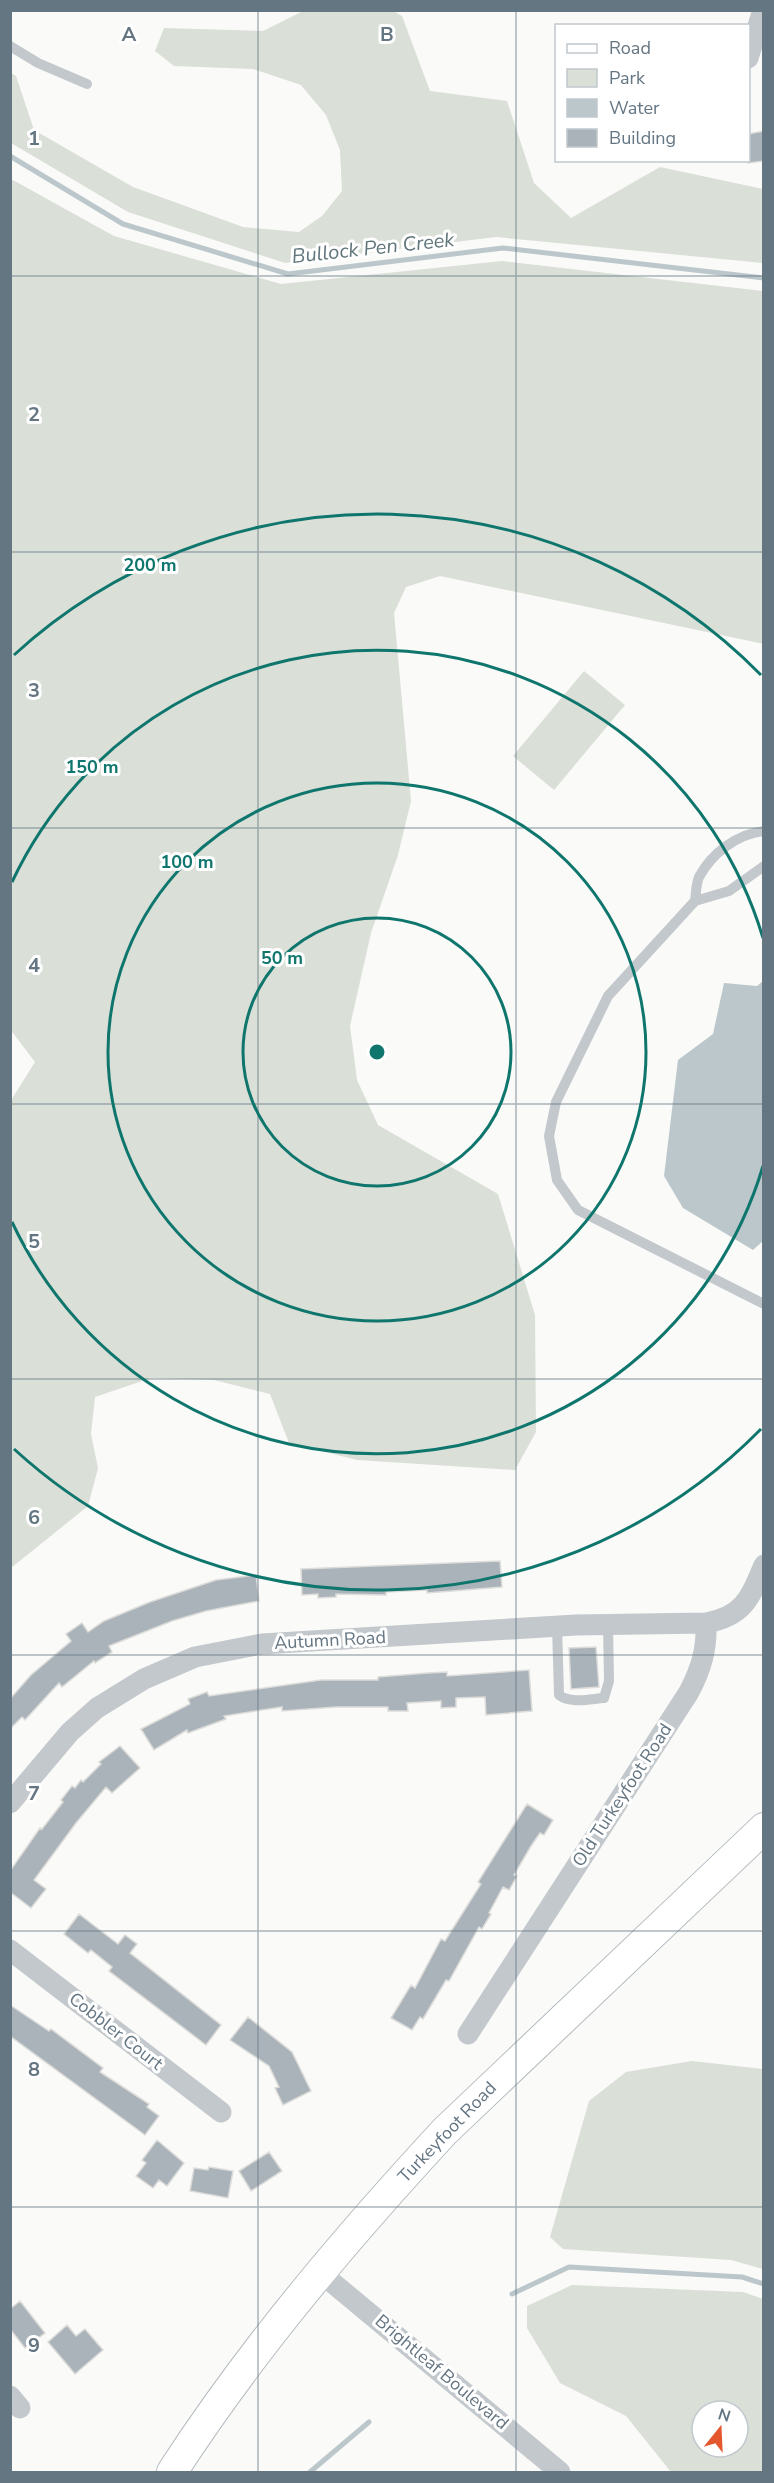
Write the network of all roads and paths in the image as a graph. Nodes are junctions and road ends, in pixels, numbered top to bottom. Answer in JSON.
{"nodes":[{"id":1,"x":763,"y":10,"type":"edge"},
{"id":2,"x":10,"y":46,"type":"edge"},
{"id":3,"x":750,"y":52,"type":"edge"},
{"id":4,"x":87,"y":84,"type":"dead end"},
{"id":5,"x":764,"y":831,"type":"edge"},
{"id":6,"x":764,"y":866,"type":"edge"},
{"id":7,"x":695,"y":901,"type":"junction"},
{"id":8,"x":764,"y":1304,"type":"edge"},
{"id":9,"x":764,"y":1565,"type":"edge"},
{"id":10,"x":706,"y":1623,"type":"junction"},
{"id":11,"x":608,"y":1625,"type":"junction"},
{"id":12,"x":557,"y":1626,"type":"junction"},
{"id":13,"x":10,"y":1803,"type":"edge"},
{"id":14,"x":764,"y":1828,"type":"edge"},
{"id":15,"x":10,"y":1950,"type":"edge"},
{"id":16,"x":468,"y":2034,"type":"dead end"},
{"id":17,"x":221,"y":2112,"type":"dead end"},
{"id":18,"x":322,"y":2274,"type":"junction"},
{"id":19,"x":172,"y":2472,"type":"edge"},
{"id":20,"x":560,"y":2472,"type":"edge"}],
"edges":[{"from":1,"to":3,"type":"street"},
{"from":2,"to":4,"type":"lane"},
{"from":5,"to":7,"type":"lane"},
{"from":6,"to":7,"type":"lane"},
{"from":7,"to":8,"type":"lane"},
{"from":9,"to":10,"type":"street"},
{"from":10,"to":11,"type":"street","name":"Autumn Road"},
{"from":10,"to":16,"type":"street","name":"Old Turkeyfoot Road"},
{"from":11,"to":12,"type":"street","name":"Autumn Road"},
{"from":11,"to":12,"type":"lane"},
{"from":12,"to":13,"type":"street","name":"Autumn Road"},
{"from":14,"to":18,"type":"main road","name":"Turkeyfoot Road"},
{"from":15,"to":17,"type":"street","name":"Cobbler Court"},
{"from":18,"to":19,"type":"main road","name":"Turkeyfoot Road"},
{"from":18,"to":20,"type":"street","name":"Brightleaf Boulevard"}]}
